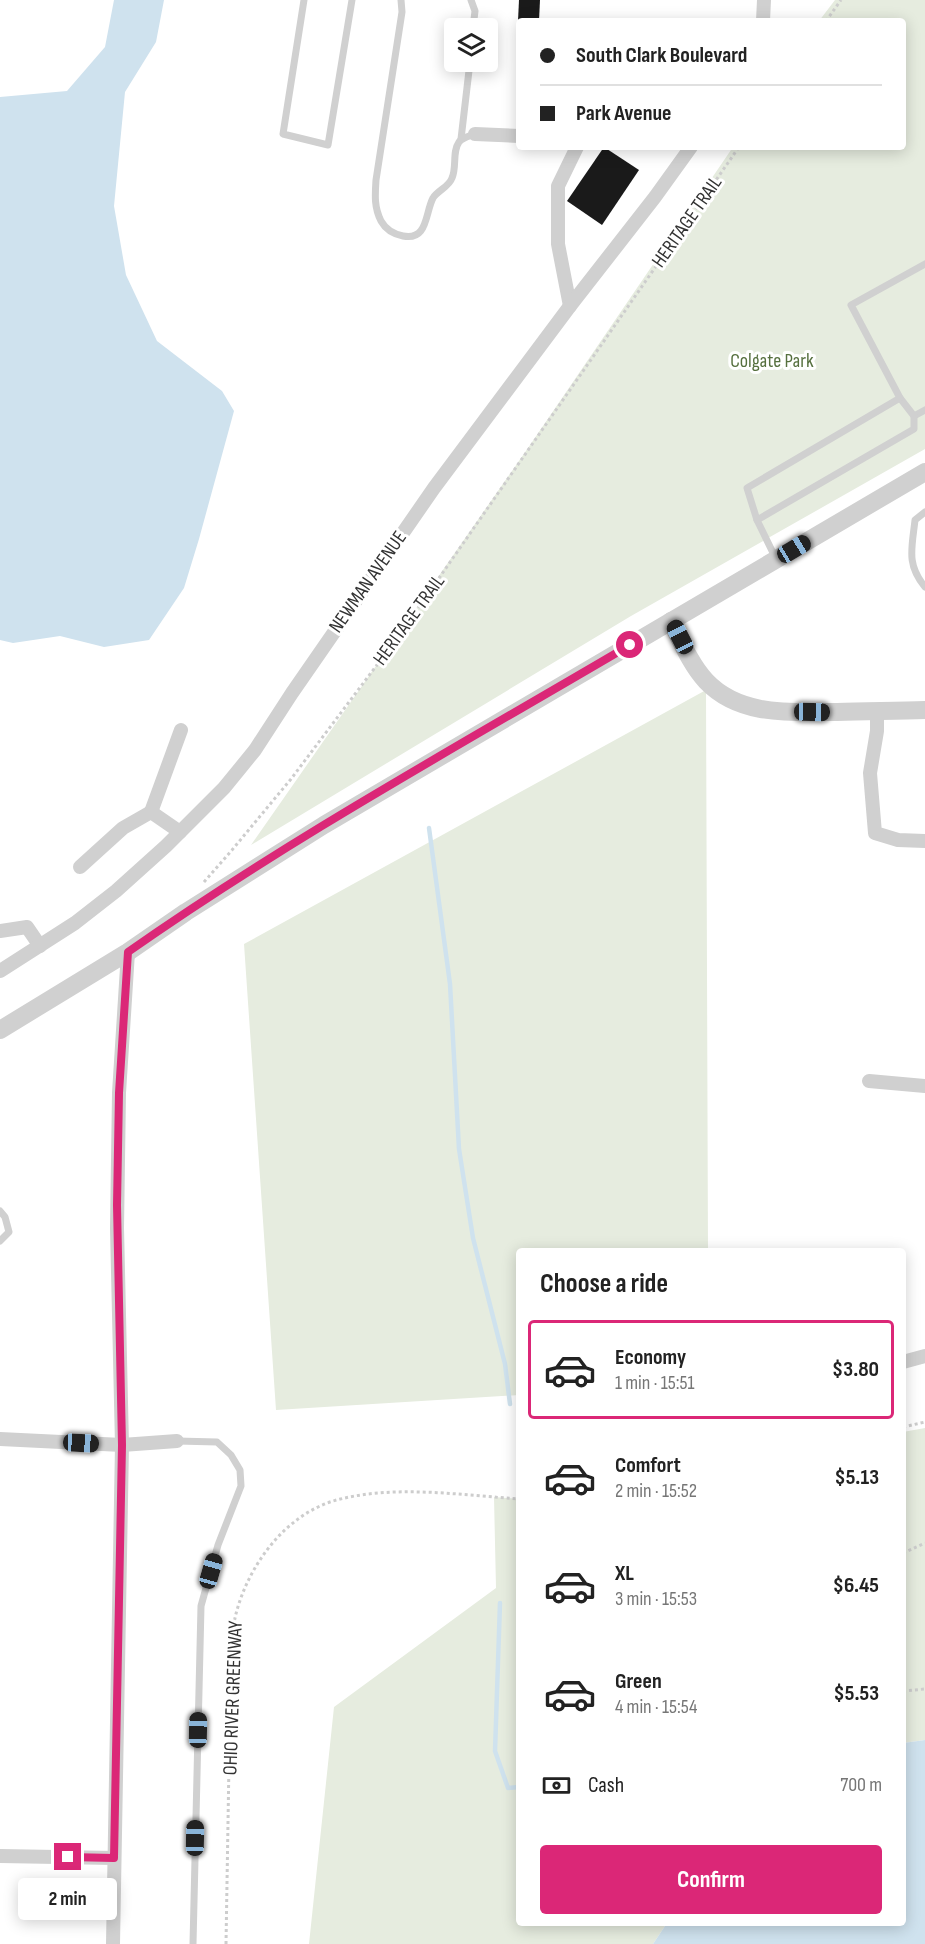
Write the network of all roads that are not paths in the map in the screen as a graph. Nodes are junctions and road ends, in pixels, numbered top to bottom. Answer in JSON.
{"nodes":[{"id":1,"x":304,"y":0,"type":"edge"},
{"id":2,"x":352,"y":0,"type":"edge"},
{"id":3,"x":401,"y":0,"type":"edge"},
{"id":4,"x":471,"y":0,"type":"edge"},
{"id":5,"x":764,"y":0,"type":"edge"},
{"id":6,"x":475,"y":18,"type":"edge"},
{"id":7,"x":763,"y":18,"type":"edge"},
{"id":8,"x":469,"y":72,"type":"edge"},
{"id":9,"x":476,"y":134,"type":"joint"},
{"id":10,"x":516,"y":136,"type":"edge"},
{"id":11,"x":461,"y":139,"type":"junction"},
{"id":12,"x":576,"y":150,"type":"edge"},
{"id":13,"x":689,"y":150,"type":"edge"},
{"id":14,"x":925,"y":264,"type":"edge"},
{"id":15,"x":570,"y":306,"type":"junction"},
{"id":16,"x":900,"y":398,"type":"junction"},
{"id":17,"x":925,"y":410,"type":"edge"},
{"id":18,"x":914,"y":416,"type":"junction"},
{"id":19,"x":925,"y":472,"type":"edge"},
{"id":20,"x":925,"y":512,"type":"edge"},
{"id":21,"x":757,"y":520,"type":"junction"},
{"id":22,"x":776,"y":559,"type":"junction"},
{"id":23,"x":925,"y":587,"type":"edge"},
{"id":24,"x":671,"y":621,"type":"junction"},
{"id":25,"x":925,"y":710,"type":"edge"},
{"id":26,"x":877,"y":711,"type":"junction"},
{"id":27,"x":181,"y":730,"type":"dead end"},
{"id":28,"x":151,"y":812,"type":"junction"},
{"id":29,"x":180,"y":832,"type":"junction"},
{"id":30,"x":925,"y":841,"type":"edge"},
{"id":31,"x":80,"y":867,"type":"dead end"},
{"id":32,"x":0,"y":931,"type":"edge"},
{"id":33,"x":40,"y":946,"type":"junction"},
{"id":34,"x":128,"y":952,"type":"junction"},
{"id":35,"x":0,"y":971,"type":"edge"},
{"id":36,"x":0,"y":1030,"type":"edge"},
{"id":37,"x":869,"y":1081,"type":"dead end"},
{"id":38,"x":925,"y":1086,"type":"edge"},
{"id":39,"x":0,"y":1211,"type":"edge"},
{"id":40,"x":0,"y":1241,"type":"edge"},
{"id":41,"x":925,"y":1356,"type":"edge"},
{"id":42,"x":906,"y":1361,"type":"edge"},
{"id":43,"x":0,"y":1439,"type":"edge"},
{"id":44,"x":177,"y":1442,"type":"joint"},
{"id":45,"x":122,"y":1445,"type":"junction"},
{"id":46,"x":0,"y":1856,"type":"edge"},
{"id":47,"x":114,"y":1858,"type":"junction"},
{"id":48,"x":113,"y":1944,"type":"edge"},
{"id":49,"x":193,"y":1944,"type":"edge"}],
"edges":[{"from":1,"to":2,"type":"lane"},
{"from":3,"to":11,"type":"lane"},
{"from":4,"to":6,"type":"lane"},
{"from":5,"to":7,"type":"street"},
{"from":8,"to":11,"type":"lane"},
{"from":9,"to":10,"type":"street"},
{"from":9,"to":11,"type":"lane"},
{"from":12,"to":15,"type":"street"},
{"from":13,"to":15,"type":"street","name":"NEWMAN AVENUE"},
{"from":14,"to":16,"type":"lane"},
{"from":15,"to":29,"type":"street","name":"NEWMAN AVENUE"},
{"from":16,"to":18,"type":"lane"},
{"from":16,"to":21,"type":"lane"},
{"from":17,"to":18,"type":"lane"},
{"from":18,"to":21,"type":"lane"},
{"from":19,"to":22,"type":"street"},
{"from":20,"to":23,"type":"lane"},
{"from":21,"to":22,"type":"lane"},
{"from":22,"to":24,"type":"street"},
{"from":24,"to":26,"type":"street"},
{"from":24,"to":34,"type":"street"},
{"from":25,"to":26,"type":"street"},
{"from":26,"to":30,"type":"street"},
{"from":27,"to":28,"type":"street"},
{"from":28,"to":29,"type":"street"},
{"from":28,"to":31,"type":"street"},
{"from":29,"to":33,"type":"street","name":"NEWMAN AVENUE"},
{"from":32,"to":33,"type":"street"},
{"from":33,"to":35,"type":"street","name":"NEWMAN AVENUE"},
{"from":34,"to":36,"type":"street"},
{"from":34,"to":45,"type":"street"},
{"from":37,"to":38,"type":"street"},
{"from":39,"to":40,"type":"lane"},
{"from":41,"to":42,"type":"street"},
{"from":43,"to":45,"type":"street"},
{"from":44,"to":45,"type":"street"},
{"from":44,"to":49,"type":"lane"},
{"from":45,"to":47,"type":"street"},
{"from":46,"to":47,"type":"street"},
{"from":47,"to":48,"type":"street"}]}
